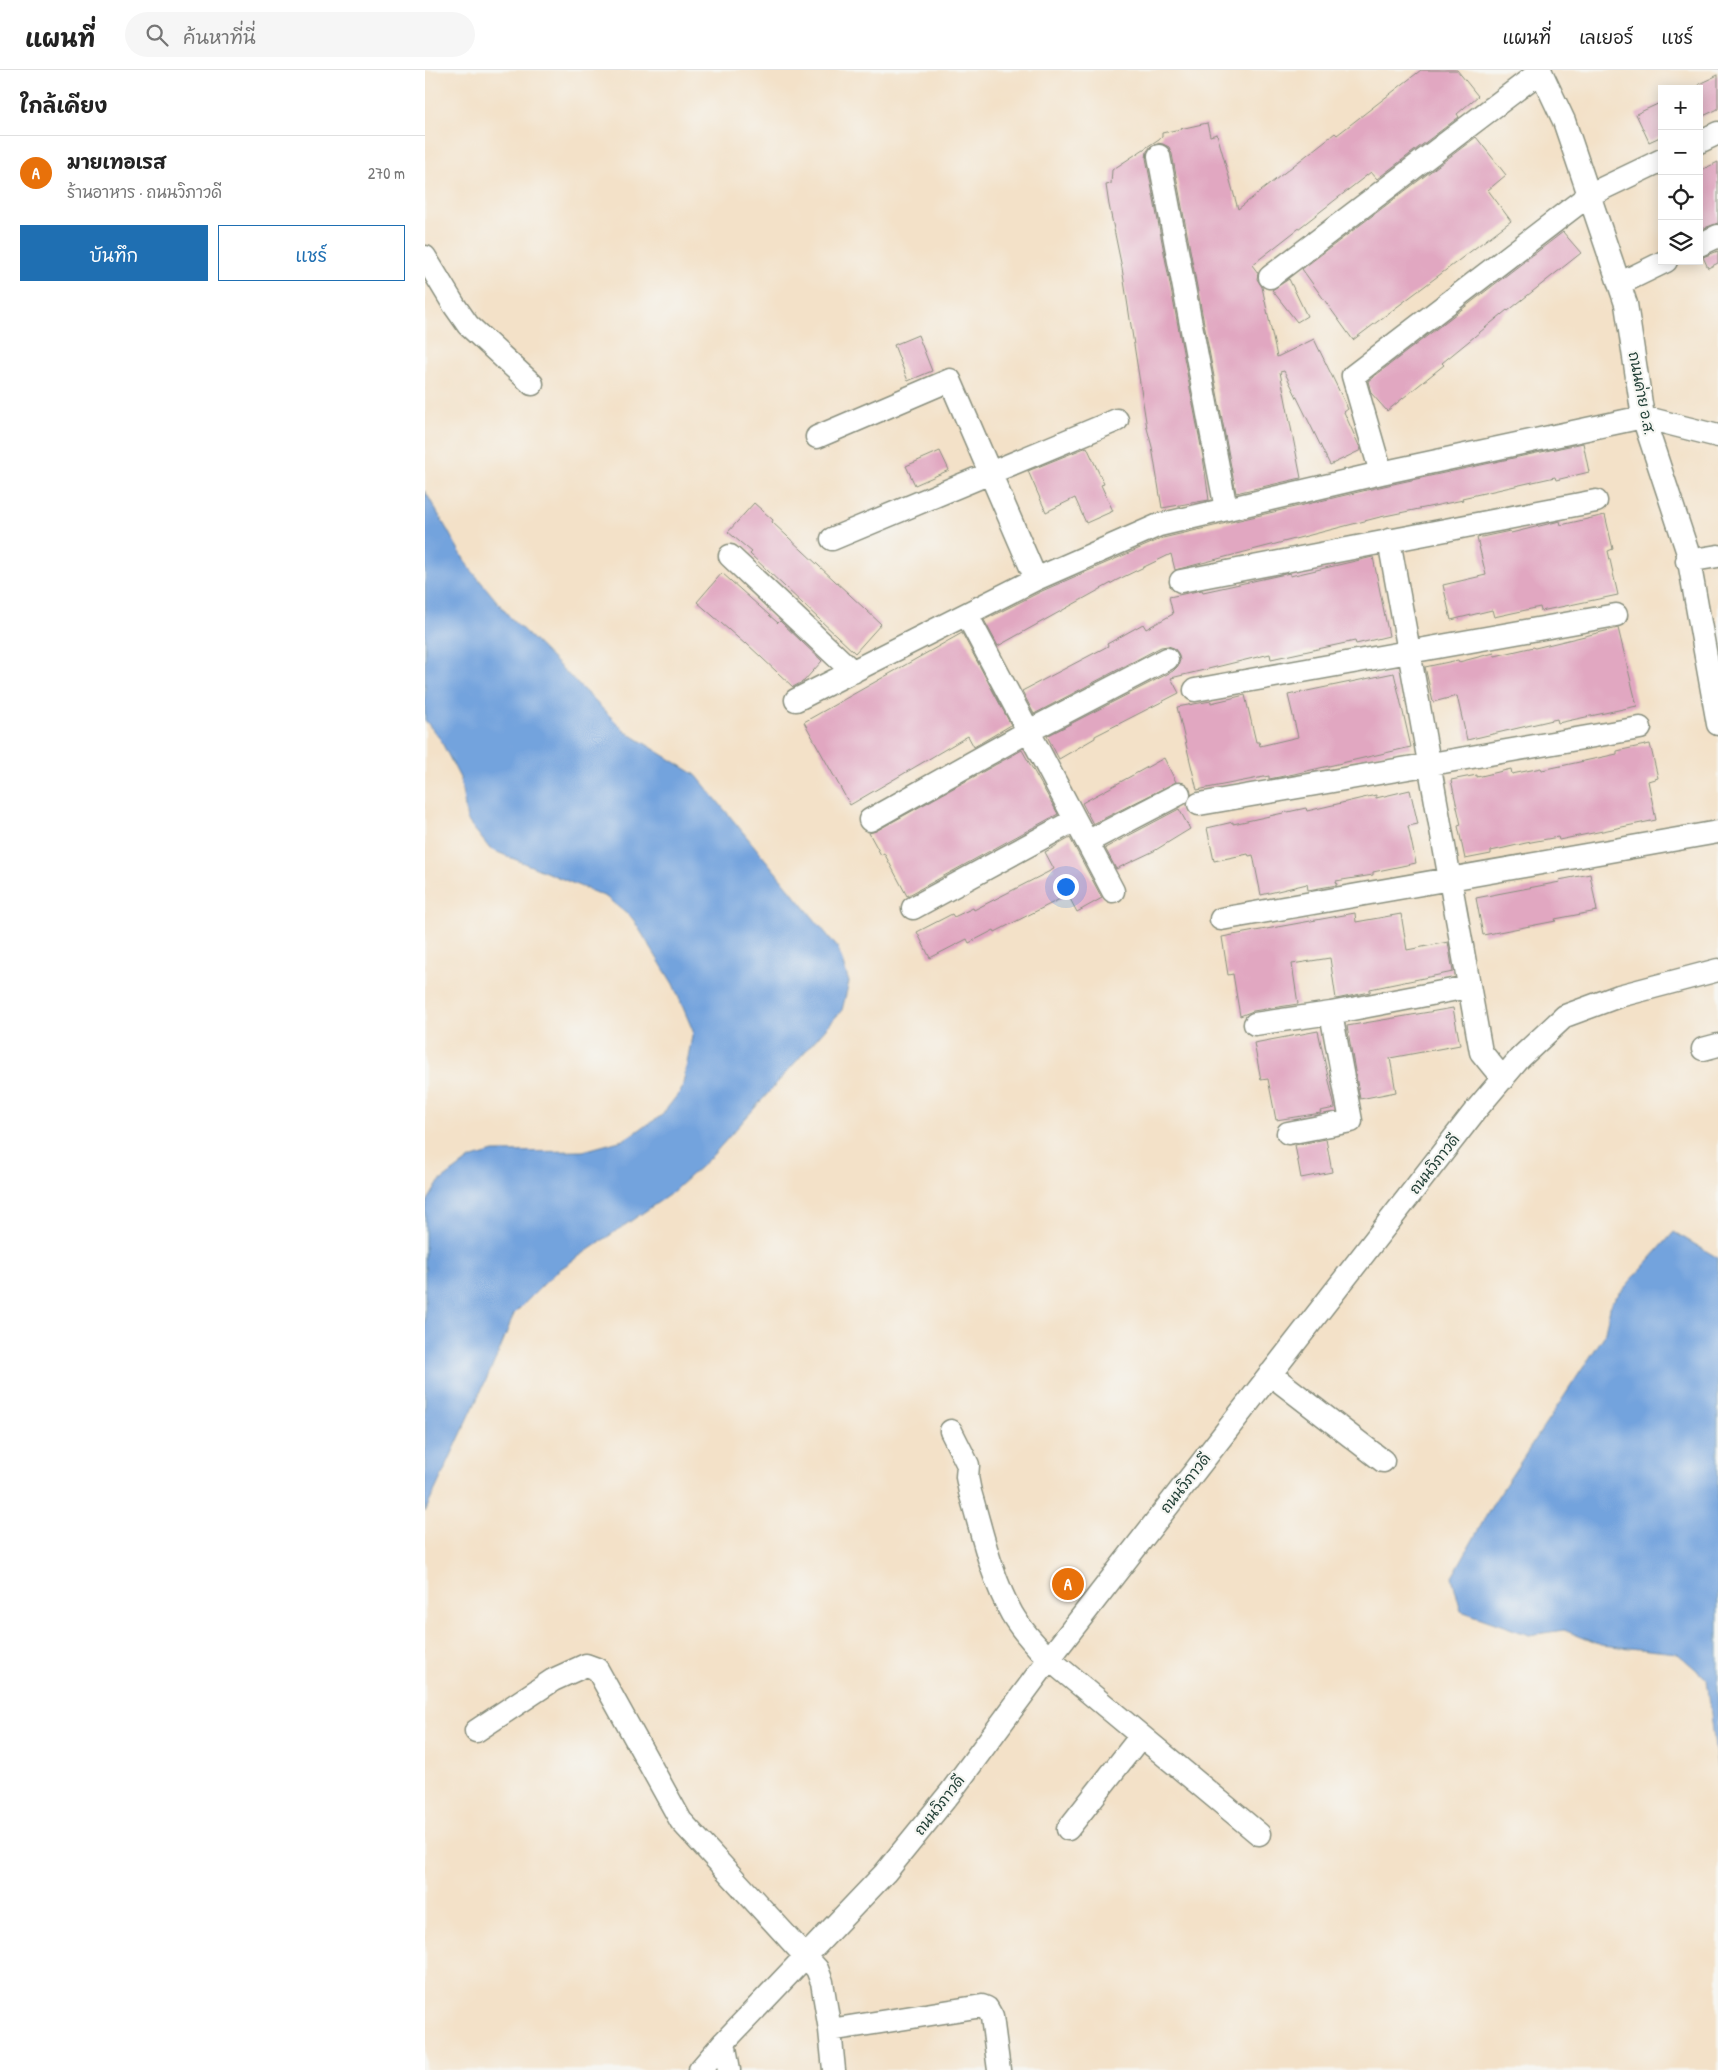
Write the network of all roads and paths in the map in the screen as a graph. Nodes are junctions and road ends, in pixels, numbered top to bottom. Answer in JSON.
{"nodes":[{"id":1,"x":1541,"y":71,"type":"edge"},
{"id":2,"x":1718,"y":133,"type":"edge"},
{"id":3,"x":1703,"y":140,"type":"edge"},
{"id":4,"x":1159,"y":156,"type":"dead end"},
{"id":5,"x":1658,"y":162,"type":"edge"},
{"id":6,"x":1589,"y":195,"type":"junction"},
{"id":7,"x":1718,"y":236,"type":"edge"},
{"id":8,"x":1703,"y":244,"type":"edge"},
{"id":9,"x":425,"y":257,"type":"edge"},
{"id":10,"x":1659,"y":265,"type":"edge"},
{"id":11,"x":1270,"y":277,"type":"dead end"},
{"id":12,"x":1619,"y":284,"type":"junction"},
{"id":13,"x":532,"y":384,"type":"dead end"},
{"id":14,"x":1643,"y":417,"type":"junction"},
{"id":15,"x":1117,"y":420,"type":"dead end"},
{"id":16,"x":1718,"y":436,"type":"edge"},
{"id":17,"x":817,"y":437,"type":"dead end"},
{"id":18,"x":990,"y":472,"type":"junction"},
{"id":19,"x":1381,"y":473,"type":"junction"},
{"id":20,"x":1596,"y":502,"type":"dead end"},
{"id":21,"x":1226,"y":510,"type":"junction"},
{"id":22,"x":832,"y":539,"type":"dead end"},
{"id":23,"x":1389,"y":540,"type":"junction"},
{"id":24,"x":730,"y":556,"type":"dead end"},
{"id":25,"x":1718,"y":556,"type":"edge"},
{"id":26,"x":1687,"y":560,"type":"junction"},
{"id":27,"x":1036,"y":578,"type":"junction"},
{"id":28,"x":1181,"y":581,"type":"dead end"},
{"id":29,"x":967,"y":614,"type":"junction"},
{"id":30,"x":1615,"y":615,"type":"dead end"},
{"id":31,"x":1409,"y":652,"type":"junction"},
{"id":32,"x":1167,"y":659,"type":"dead end"},
{"id":33,"x":853,"y":672,"type":"junction"},
{"id":34,"x":1195,"y":690,"type":"dead end"},
{"id":35,"x":796,"y":700,"type":"dead end"},
{"id":36,"x":1718,"y":724,"type":"edge"},
{"id":37,"x":1640,"y":728,"type":"dead end"},
{"id":38,"x":1029,"y":732,"type":"junction"},
{"id":39,"x":1429,"y":765,"type":"junction"},
{"id":40,"x":1179,"y":794,"type":"dead end"},
{"id":41,"x":1199,"y":804,"type":"dead end"},
{"id":42,"x":870,"y":820,"type":"dead end"},
{"id":43,"x":1075,"y":820,"type":"junction"},
{"id":44,"x":1718,"y":832,"type":"edge"},
{"id":45,"x":1087,"y":842,"type":"junction"},
{"id":46,"x":1450,"y":880,"type":"junction"},
{"id":47,"x":1113,"y":891,"type":"dead end"},
{"id":48,"x":913,"y":908,"type":"dead end"},
{"id":49,"x":1221,"y":919,"type":"dead end"},
{"id":50,"x":1718,"y":970,"type":"edge"},
{"id":51,"x":1468,"y":987,"type":"junction"},
{"id":52,"x":1331,"y":1013,"type":"junction"},
{"id":53,"x":1255,"y":1024,"type":"dead end"},
{"id":54,"x":1503,"y":1079,"type":"junction"},
{"id":55,"x":1288,"y":1133,"type":"dead end"},
{"id":56,"x":1270,"y":1374,"type":"junction"},
{"id":57,"x":951,"y":1431,"type":"dead end"},
{"id":58,"x":1383,"y":1461,"type":"dead end"},
{"id":59,"x":1049,"y":1659,"type":"junction"},
{"id":60,"x":476,"y":1731,"type":"dead end"},
{"id":61,"x":1141,"y":1736,"type":"junction"},
{"id":62,"x":1067,"y":1828,"type":"dead end"},
{"id":63,"x":1259,"y":1834,"type":"dead end"},
{"id":64,"x":807,"y":1957,"type":"junction"},
{"id":65,"x":830,"y":2030,"type":"junction"},
{"id":66,"x":724,"y":2042,"type":"junction"},
{"id":67,"x":699,"y":2070,"type":"edge"},
{"id":68,"x":729,"y":2070,"type":"edge"},
{"id":69,"x":834,"y":2070,"type":"edge"},
{"id":70,"x":999,"y":2070,"type":"edge"}],
"edges":[{"from":1,"to":6,"type":"street","name":"ถนนค่าย อ.ส."},
{"from":1,"to":11,"type":"street"},
{"from":2,"to":3,"type":"street"},
{"from":4,"to":21,"type":"street"},
{"from":5,"to":6,"type":"street"},
{"from":6,"to":12,"type":"street","name":"ถนนค่าย อ.ส."},
{"from":6,"to":19,"type":"street"},
{"from":7,"to":8,"type":"street"},
{"from":9,"to":13,"type":"street"},
{"from":10,"to":12,"type":"street"},
{"from":12,"to":14,"type":"street","name":"ถนนค่าย อ.ส."},
{"from":14,"to":16,"type":"street"},
{"from":14,"to":19,"type":"street"},
{"from":14,"to":26,"type":"street","name":"ถนนค่าย อ.ส."},
{"from":15,"to":18,"type":"street"},
{"from":17,"to":18,"type":"street"},
{"from":18,"to":22,"type":"street"},
{"from":18,"to":27,"type":"street"},
{"from":19,"to":21,"type":"street"},
{"from":20,"to":23,"type":"street"},
{"from":21,"to":27,"type":"street"},
{"from":23,"to":28,"type":"street"},
{"from":23,"to":31,"type":"street"},
{"from":24,"to":33,"type":"street"},
{"from":25,"to":26,"type":"street"},
{"from":26,"to":36,"type":"street","name":"ถนนค่าย อ.ส."},
{"from":27,"to":29,"type":"street"},
{"from":29,"to":33,"type":"street"},
{"from":29,"to":38,"type":"street"},
{"from":30,"to":31,"type":"street"},
{"from":31,"to":34,"type":"street"},
{"from":31,"to":39,"type":"street"},
{"from":32,"to":38,"type":"street"},
{"from":33,"to":35,"type":"street"},
{"from":37,"to":39,"type":"street"},
{"from":38,"to":42,"type":"street"},
{"from":38,"to":43,"type":"street"},
{"from":39,"to":41,"type":"street"},
{"from":39,"to":46,"type":"street"},
{"from":40,"to":45,"type":"street"},
{"from":43,"to":45,"type":"street"},
{"from":43,"to":48,"type":"street"},
{"from":44,"to":46,"type":"street"},
{"from":45,"to":47,"type":"street"},
{"from":46,"to":49,"type":"street"},
{"from":46,"to":51,"type":"street"},
{"from":50,"to":54,"type":"street","name":"ถนนวิภาวดี"},
{"from":51,"to":52,"type":"street"},
{"from":51,"to":54,"type":"street"},
{"from":52,"to":53,"type":"street"},
{"from":52,"to":55,"type":"street"},
{"from":54,"to":56,"type":"street","name":"ถนนวิภาวดี"},
{"from":56,"to":58,"type":"street"},
{"from":56,"to":59,"type":"street","name":"ถนนวิภาวดี"},
{"from":57,"to":59,"type":"street"},
{"from":59,"to":61,"type":"street"},
{"from":59,"to":64,"type":"street","name":"ถนนวิภาวดี"},
{"from":60,"to":64,"type":"street"},
{"from":61,"to":62,"type":"street"},
{"from":61,"to":63,"type":"street"},
{"from":64,"to":65,"type":"street"},
{"from":64,"to":66,"type":"street","name":"ถนนวิภาวดี"},
{"from":65,"to":69,"type":"street"},
{"from":65,"to":70,"type":"street"},
{"from":66,"to":67,"type":"street","name":"ถนนวิภาวดี"},
{"from":66,"to":68,"type":"street"}]}
